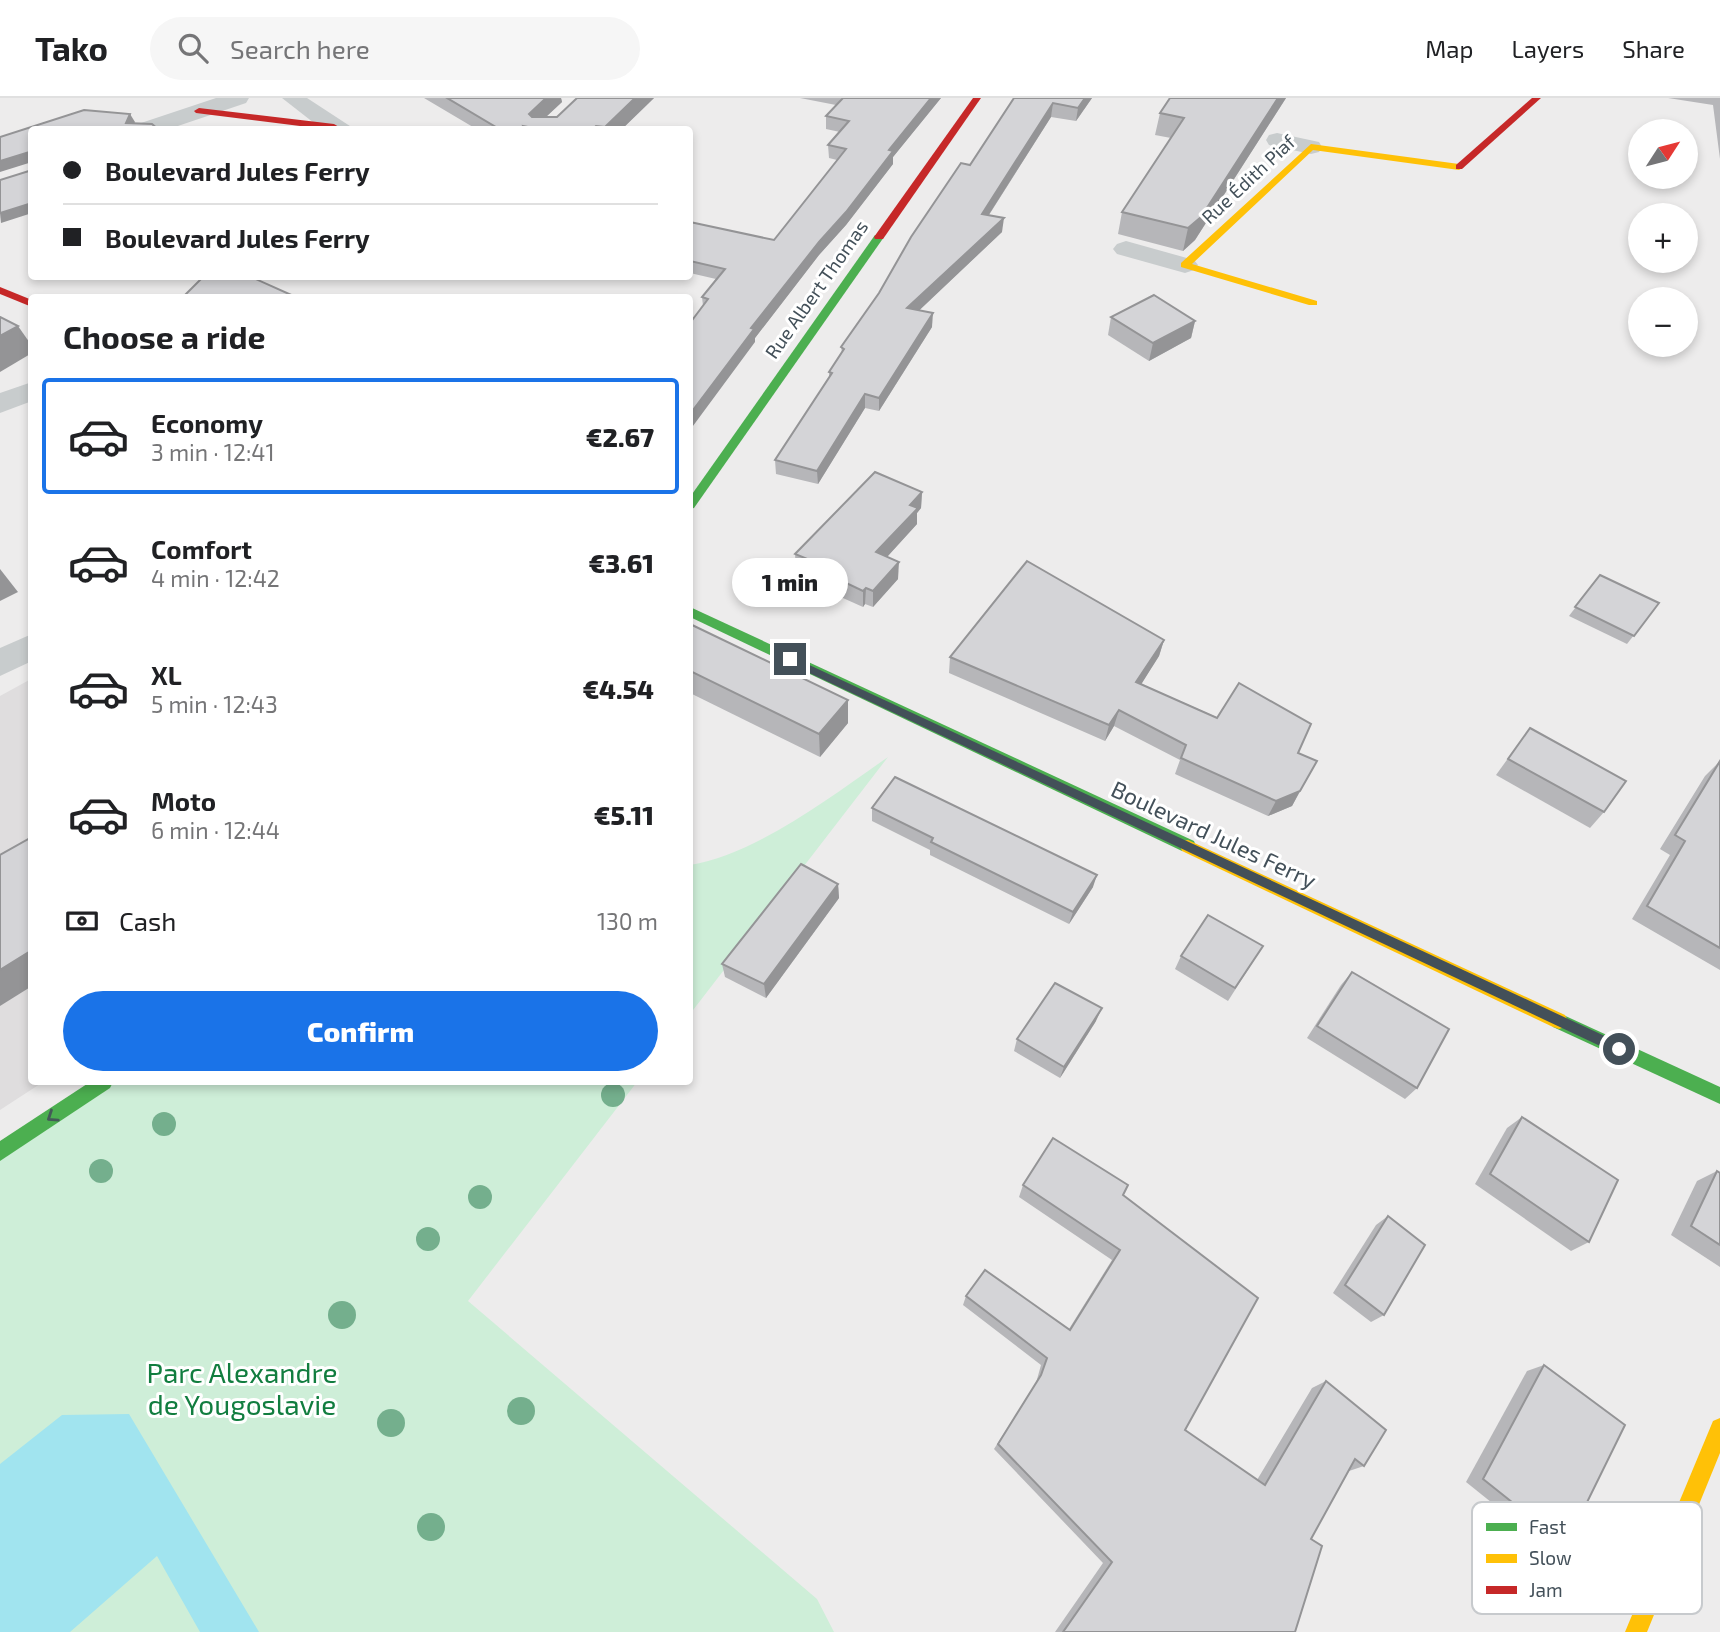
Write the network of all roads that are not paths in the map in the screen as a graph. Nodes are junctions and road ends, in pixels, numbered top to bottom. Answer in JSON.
{"nodes":[{"id":1,"x":238,"y":98,"type":"edge"},
{"id":2,"x":293,"y":98,"type":"edge"},
{"id":3,"x":976,"y":98,"type":"edge"},
{"id":4,"x":1537,"y":98,"type":"edge"},
{"id":5,"x":199,"y":111,"type":"junction"},
{"id":6,"x":155,"y":126,"type":"edge"},
{"id":7,"x":316,"y":126,"type":"edge"},
{"id":8,"x":335,"y":126,"type":"edge"},
{"id":9,"x":1277,"y":140,"type":"dead end"},
{"id":10,"x":1311,"y":147,"type":"junction"},
{"id":11,"x":1126,"y":249,"type":"dead end"},
{"id":12,"x":1185,"y":265,"type":"junction"},
{"id":13,"x":0,"y":289,"type":"edge"},
{"id":14,"x":28,"y":302,"type":"edge"},
{"id":15,"x":1313,"y":303,"type":"dead end"},
{"id":16,"x":28,"y":392,"type":"edge"},
{"id":17,"x":0,"y":404,"type":"edge"},
{"id":18,"x":693,"y":501,"type":"edge"},
{"id":19,"x":693,"y":613,"type":"edge"},
{"id":20,"x":28,"y":648,"type":"edge"},
{"id":21,"x":0,"y":663,"type":"edge"},
{"id":22,"x":100,"y":1085,"type":"edge"},
{"id":23,"x":1720,"y":1096,"type":"edge"},
{"id":24,"x":0,"y":1152,"type":"edge"},
{"id":25,"x":1720,"y":1428,"type":"edge"},
{"id":26,"x":1692,"y":1502,"type":"edge"}],
"edges":[{"from":1,"to":5,"type":"street"},
{"from":2,"to":8,"type":"street"},
{"from":3,"to":18,"type":"street","name":"Rue Albert Thomas"},
{"from":4,"to":10,"type":"street","name":"Rue Édith Piaf"},
{"from":5,"to":6,"type":"street"},
{"from":5,"to":7,"type":"street"},
{"from":9,"to":10,"type":"street"},
{"from":10,"to":12,"type":"street","name":"Rue Édith Piaf"},
{"from":11,"to":12,"type":"street"},
{"from":12,"to":15,"type":"street"},
{"from":13,"to":14,"type":"street"},
{"from":16,"to":17,"type":"street"},
{"from":19,"to":23,"type":"street","name":"Boulevard Jules Ferry"},
{"from":20,"to":21,"type":"street"},
{"from":22,"to":24,"type":"street","one_way":true},
{"from":25,"to":26,"type":"street"}]}
